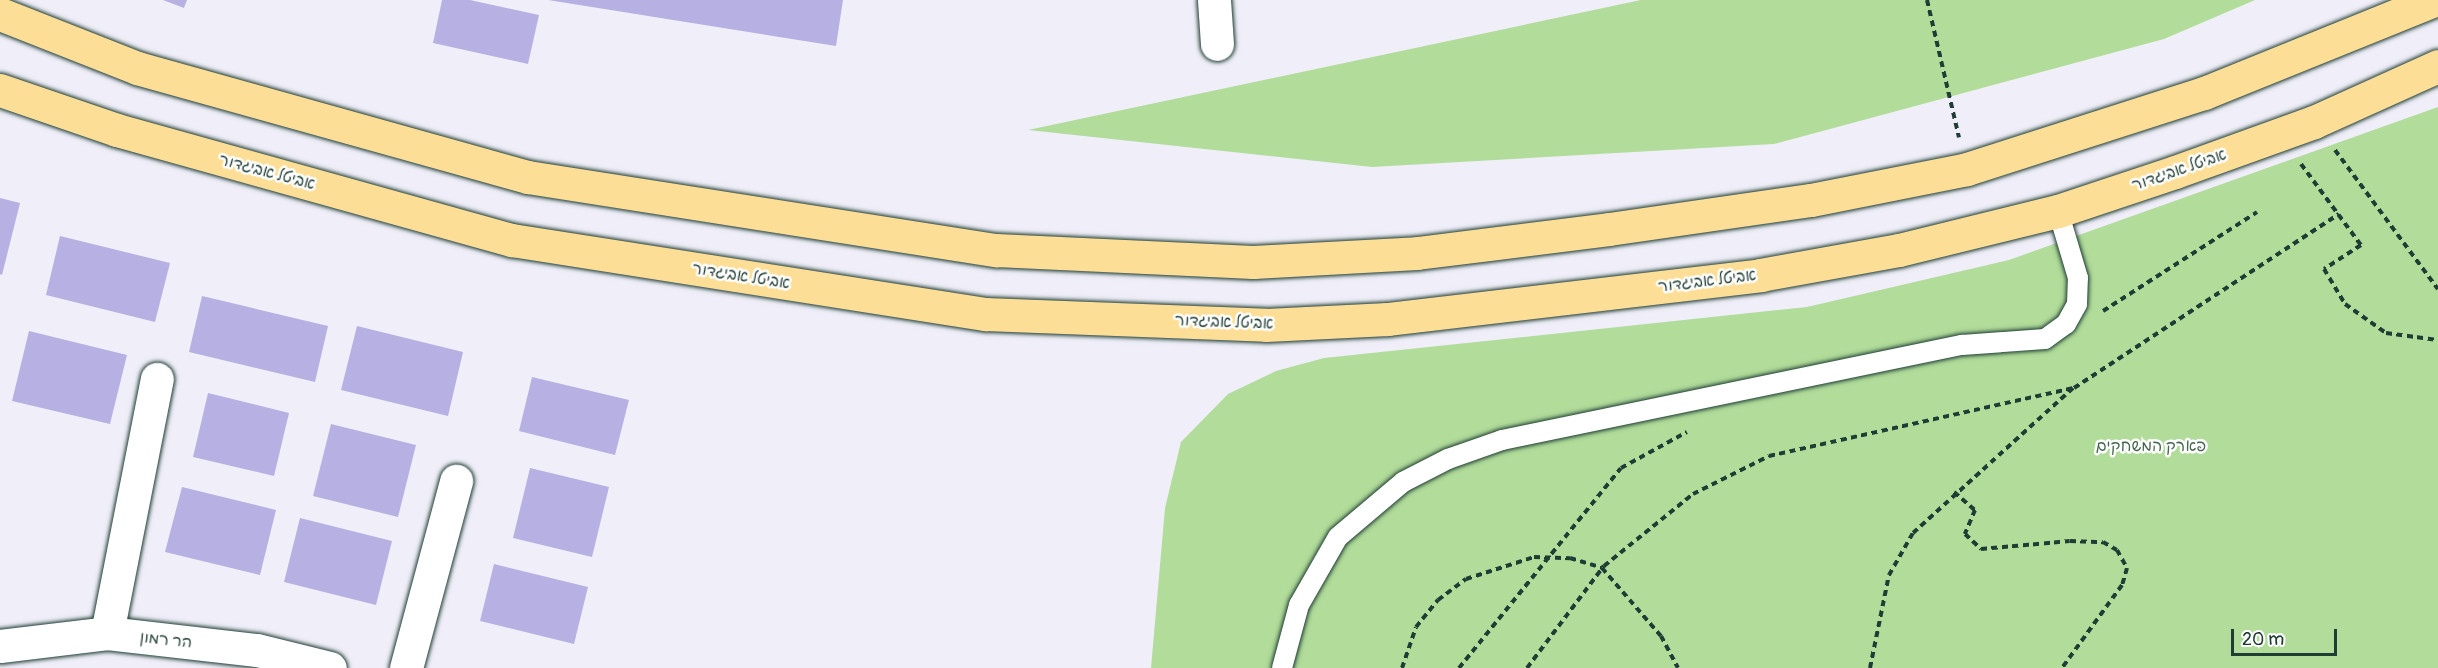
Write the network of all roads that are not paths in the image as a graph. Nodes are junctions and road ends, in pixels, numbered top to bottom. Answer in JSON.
{"nodes":[{"id":1,"x":1214,"y":0,"type":"edge"},
{"id":2,"x":2434,"y":0,"type":"edge"},
{"id":3,"x":0,"y":14,"type":"edge"},
{"id":4,"x":1217,"y":44,"type":"dead end"},
{"id":5,"x":2438,"y":66,"type":"edge"},
{"id":6,"x":0,"y":90,"type":"edge"},
{"id":7,"x":2058,"y":211,"type":"junction"},
{"id":8,"x":157,"y":379,"type":"dead end"},
{"id":9,"x":456,"y":481,"type":"dead end"},
{"id":10,"x":106,"y":633,"type":"junction"},
{"id":11,"x":0,"y":646,"type":"edge"},
{"id":12,"x":330,"y":668,"type":"edge"},
{"id":13,"x":406,"y":668,"type":"edge"},
{"id":14,"x":1282,"y":668,"type":"edge"}],
"edges":[{"from":1,"to":4,"type":"street"},
{"from":2,"to":3,"type":"main road"},
{"from":5,"to":7,"type":"main road","name":"אביטל אביגדור"},
{"from":6,"to":7,"type":"main road","name":"אביטל אביגדור"},
{"from":7,"to":14,"type":"lane"},
{"from":8,"to":10,"type":"street"},
{"from":9,"to":13,"type":"street"},
{"from":10,"to":11,"type":"street","name":"הר רמון"},
{"from":10,"to":12,"type":"street","name":"הר רמון"}]}
